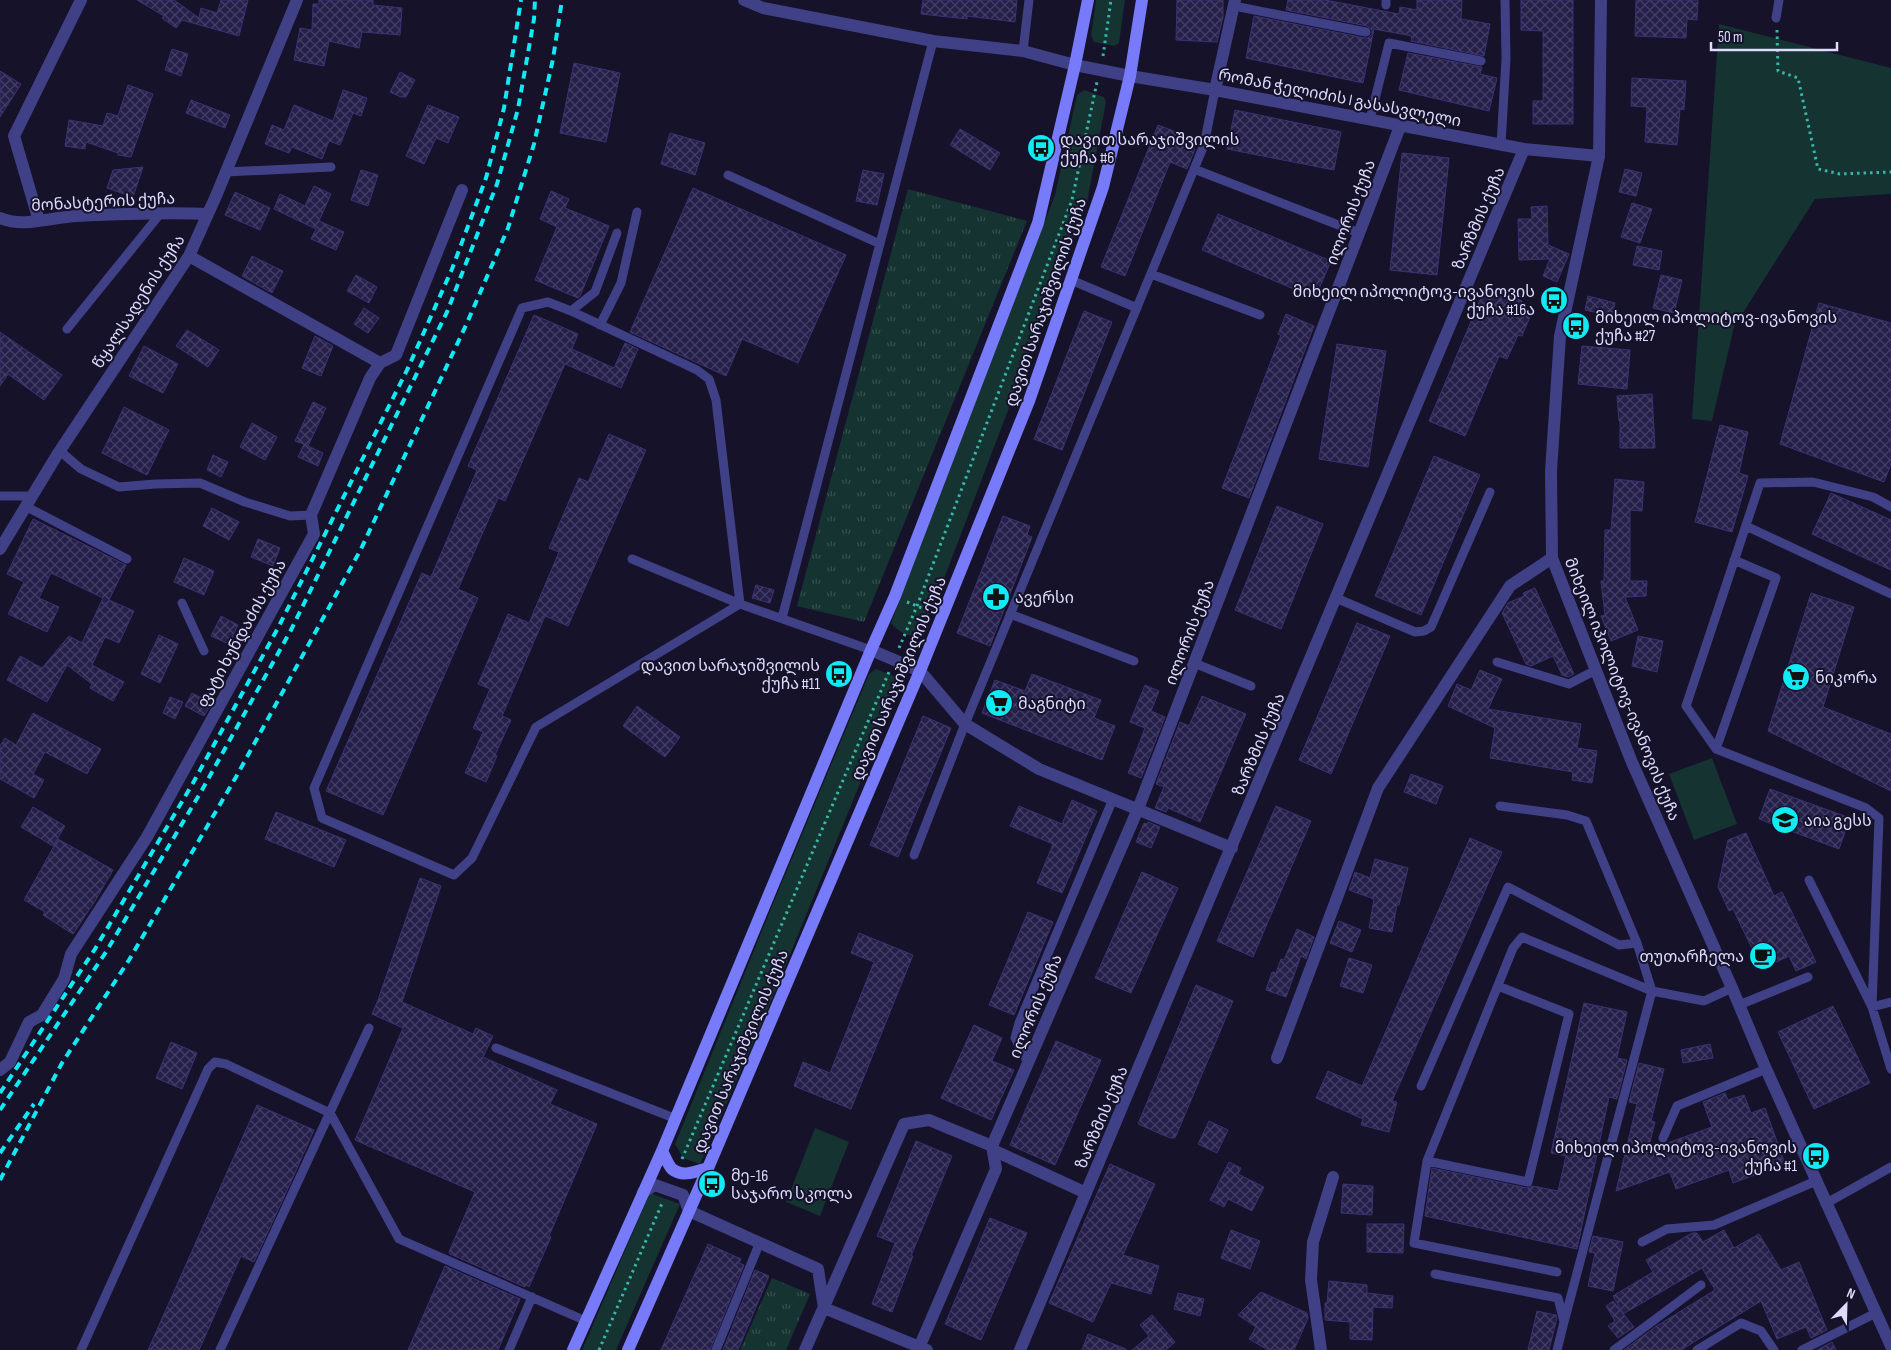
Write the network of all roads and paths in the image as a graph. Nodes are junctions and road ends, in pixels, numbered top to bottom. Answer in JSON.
{"nodes":[{"id":1,"x":81,"y":0,"type":"edge"},
{"id":2,"x":297,"y":0,"type":"edge"},
{"id":3,"x":744,"y":0,"type":"edge"},
{"id":4,"x":1029,"y":0,"type":"edge"},
{"id":5,"x":1088,"y":0,"type":"edge"},
{"id":6,"x":1111,"y":0,"type":"edge"},
{"id":7,"x":1142,"y":0,"type":"edge"},
{"id":8,"x":1505,"y":0,"type":"edge"},
{"id":9,"x":1601,"y":0,"type":"edge"},
{"id":10,"x":1779,"y":0,"type":"edge"},
{"id":11,"x":1235,"y":3,"type":"edge"},
{"id":12,"x":1776,"y":18,"type":"joint"},
{"id":13,"x":1366,"y":32,"type":"dead end"},
{"id":14,"x":933,"y":41,"type":"junction"},
{"id":15,"x":1023,"y":51,"type":"junction"},
{"id":16,"x":1481,"y":61,"type":"dead end"},
{"id":17,"x":1075,"y":65,"type":"junction"},
{"id":18,"x":1100,"y":70,"type":"junction"},
{"id":19,"x":1130,"y":76,"type":"junction"},
{"id":20,"x":1215,"y":90,"type":"junction"},
{"id":21,"x":1370,"y":119,"type":"junction"},
{"id":22,"x":1401,"y":124,"type":"junction"},
{"id":23,"x":1501,"y":144,"type":"junction"},
{"id":24,"x":1524,"y":149,"type":"junction"},
{"id":25,"x":1600,"y":156,"type":"junction"},
{"id":26,"x":331,"y":167,"type":"dead end"},
{"id":27,"x":1194,"y":169,"type":"junction"},
{"id":28,"x":226,"y":172,"type":"junction"},
{"id":29,"x":1891,"y":172,"type":"edge"},
{"id":30,"x":728,"y":175,"type":"dead end"},
{"id":31,"x":462,"y":190,"type":"dead end"},
{"id":32,"x":637,"y":212,"type":"dead end"},
{"id":33,"x":160,"y":214,"type":"junction"},
{"id":34,"x":208,"y":214,"type":"junction"},
{"id":35,"x":0,"y":218,"type":"edge"},
{"id":36,"x":39,"y":221,"type":"junction"},
{"id":37,"x":617,"y":233,"type":"dead end"},
{"id":38,"x":1359,"y":233,"type":"junction"},
{"id":39,"x":880,"y":244,"type":"junction"},
{"id":40,"x":189,"y":256,"type":"junction"},
{"id":41,"x":1151,"y":274,"type":"junction"},
{"id":42,"x":1071,"y":280,"type":"junction"},
{"id":43,"x":1137,"y":308,"type":"junction"},
{"id":44,"x":571,"y":311,"type":"junction"},
{"id":45,"x":1260,"y":316,"type":"dead end"},
{"id":46,"x":600,"y":325,"type":"junction"},
{"id":47,"x":67,"y":329,"type":"dead end"},
{"id":48,"x":380,"y":363,"type":"junction"},
{"id":49,"x":60,"y":451,"type":"junction"},
{"id":50,"x":1490,"y":492,"type":"dead end"},
{"id":51,"x":0,"y":496,"type":"edge"},
{"id":52,"x":29,"y":501,"type":"junction"},
{"id":53,"x":1891,"y":506,"type":"edge"},
{"id":54,"x":311,"y":515,"type":"junction"},
{"id":55,"x":1746,"y":526,"type":"junction"},
{"id":56,"x":0,"y":549,"type":"edge"},
{"id":57,"x":1552,"y":558,"type":"junction"},
{"id":58,"x":127,"y":559,"type":"dead end"},
{"id":59,"x":632,"y":559,"type":"dead end"},
{"id":60,"x":1734,"y":560,"type":"junction"},
{"id":61,"x":1891,"y":594,"type":"edge"},
{"id":62,"x":895,"y":596,"type":"junction"},
{"id":63,"x":1336,"y":598,"type":"junction"},
{"id":64,"x":182,"y":603,"type":"dead end"},
{"id":65,"x":740,"y":604,"type":"junction"},
{"id":66,"x":917,"y":606,"type":"junction"},
{"id":67,"x":1010,"y":614,"type":"junction"},
{"id":68,"x":942,"y":617,"type":"junction"},
{"id":69,"x":782,"y":618,"type":"junction"},
{"id":70,"x":871,"y":650,"type":"junction"},
{"id":71,"x":204,"y":651,"type":"dead end"},
{"id":72,"x":894,"y":660,"type":"junction"},
{"id":73,"x":1134,"y":661,"type":"dead end"},
{"id":74,"x":1497,"y":662,"type":"dead end"},
{"id":75,"x":1194,"y":663,"type":"junction"},
{"id":76,"x":1596,"y":670,"type":"junction"},
{"id":77,"x":920,"y":671,"type":"junction"},
{"id":78,"x":1252,"y":686,"type":"dead end"},
{"id":79,"x":965,"y":724,"type":"junction"},
{"id":80,"x":1716,"y":749,"type":"junction"},
{"id":81,"x":1113,"y":799,"type":"junction"},
{"id":82,"x":1500,"y":806,"type":"dead end"},
{"id":83,"x":1138,"y":809,"type":"junction"},
{"id":84,"x":1232,"y":848,"type":"junction"},
{"id":85,"x":914,"y":855,"type":"dead end"},
{"id":86,"x":1809,"y":880,"type":"dead end"},
{"id":87,"x":1637,"y":943,"type":"junction"},
{"id":88,"x":1808,"y":977,"type":"dead end"},
{"id":89,"x":1498,"y":986,"type":"junction"},
{"id":90,"x":1732,"y":988,"type":"junction"},
{"id":91,"x":1652,"y":991,"type":"junction"},
{"id":92,"x":1891,"y":1002,"type":"edge"},
{"id":93,"x":1739,"y":1005,"type":"junction"},
{"id":94,"x":1872,"y":1007,"type":"junction"},
{"id":95,"x":369,"y":1028,"type":"dead end"},
{"id":96,"x":496,"y":1048,"type":"dead end"},
{"id":97,"x":1277,"y":1058,"type":"dead end"},
{"id":98,"x":1028,"y":1063,"type":"junction"},
{"id":99,"x":1891,"y":1069,"type":"edge"},
{"id":100,"x":0,"y":1070,"type":"edge"},
{"id":101,"x":1766,"y":1070,"type":"junction"},
{"id":102,"x":1421,"y":1086,"type":"dead end"},
{"id":103,"x":330,"y":1113,"type":"junction"},
{"id":104,"x":674,"y":1118,"type":"junction"},
{"id":105,"x":1663,"y":1138,"type":"dead end"},
{"id":106,"x":993,"y":1148,"type":"junction"},
{"id":107,"x":662,"y":1151,"type":"junction"},
{"id":108,"x":1427,"y":1160,"type":"junction"},
{"id":109,"x":1891,"y":1167,"type":"edge"},
{"id":110,"x":708,"y":1168,"type":"junction"},
{"id":111,"x":676,"y":1171,"type":"junction"},
{"id":112,"x":1333,"y":1177,"type":"dead end"},
{"id":113,"x":1816,"y":1181,"type":"junction"},
{"id":114,"x":668,"y":1190,"type":"junction"},
{"id":115,"x":643,"y":1192,"type":"junction"},
{"id":116,"x":1086,"y":1193,"type":"junction"},
{"id":117,"x":1825,"y":1204,"type":"junction"},
{"id":118,"x":689,"y":1211,"type":"junction"},
{"id":119,"x":760,"y":1242,"type":"junction"},
{"id":120,"x":1642,"y":1242,"type":"dead end"},
{"id":121,"x":1557,"y":1272,"type":"dead end"},
{"id":122,"x":1435,"y":1274,"type":"dead end"},
{"id":123,"x":1701,"y":1285,"type":"dead end"},
{"id":124,"x":532,"y":1297,"type":"junction"},
{"id":125,"x":824,"y":1308,"type":"junction"},
{"id":126,"x":1876,"y":1313,"type":"junction"},
{"id":127,"x":586,"y":1321,"type":"junction"},
{"id":128,"x":1564,"y":1322,"type":"junction"},
{"id":129,"x":1891,"y":1346,"type":"edge"},
{"id":130,"x":921,"y":1349,"type":"edge"},
{"id":131,"x":81,"y":1350,"type":"edge"},
{"id":132,"x":220,"y":1350,"type":"edge"},
{"id":133,"x":509,"y":1350,"type":"edge"},
{"id":134,"x":573,"y":1350,"type":"edge"},
{"id":135,"x":599,"y":1350,"type":"edge"},
{"id":136,"x":628,"y":1350,"type":"edge"},
{"id":137,"x":716,"y":1350,"type":"edge"},
{"id":138,"x":806,"y":1350,"type":"edge"},
{"id":139,"x":1020,"y":1350,"type":"edge"},
{"id":140,"x":1321,"y":1350,"type":"edge"},
{"id":141,"x":1557,"y":1350,"type":"edge"},
{"id":142,"x":1614,"y":1350,"type":"edge"},
{"id":143,"x":1697,"y":1350,"type":"edge"},
{"id":144,"x":1774,"y":1350,"type":"edge"},
{"id":145,"x":1802,"y":1350,"type":"edge"}],
"edges":[{"from":1,"to":36,"type":"street"},
{"from":2,"to":28,"type":"street","name":"წყალსადენის ქუჩა"},
{"from":3,"to":14,"type":"street","name":"რომან ჭელიძის I გასასვლელი"},
{"from":4,"to":15,"type":"lane"},
{"from":5,"to":17,"type":"main road","name":"დავით სარაჯიშვილის ქუჩა"},
{"from":6,"to":18,"type":"path"},
{"from":7,"to":19,"type":"main road","name":"დავით სარაჯიშვილის ქუჩა"},
{"from":8,"to":23,"type":"lane"},
{"from":9,"to":25,"type":"street","name":"მიხეილ იპოლიტოვ-ივანოვის ქუჩა"},
{"from":10,"to":12,"type":"lane"},
{"from":11,"to":13,"type":"lane"},
{"from":11,"to":20,"type":"street"},
{"from":12,"to":29,"type":"path"},
{"from":14,"to":15,"type":"street","name":"რომან ჭელიძის I გასასვლელი"},
{"from":14,"to":39,"type":"lane"},
{"from":15,"to":17,"type":"street","name":"რომან ჭელიძის I გასასვლელი"},
{"from":16,"to":21,"type":"lane"},
{"from":17,"to":18,"type":"street","name":"რომან ჭელიძის I გასასვლელი"},
{"from":17,"to":62,"type":"main road","name":"დავით სარაჯიშვილის ქუჩა"},
{"from":18,"to":19,"type":"street","name":"რომან ჭელიძის I გასასვლელი"},
{"from":18,"to":66,"type":"path"},
{"from":19,"to":20,"type":"street","name":"რომან ჭელიძის I გასასვლელი"},
{"from":19,"to":42,"type":"main road","name":"დავით სარაჯიშვილის ქუჩა"},
{"from":20,"to":21,"type":"street","name":"რომან ჭელიძის I გასასვლელი"},
{"from":20,"to":27,"type":"lane"},
{"from":21,"to":22,"type":"street","name":"რომან ჭელიძის I გასასვლელი"},
{"from":22,"to":23,"type":"street","name":"რომან ჭელიძის I გასასვლელი"},
{"from":22,"to":38,"type":"street","name":"ილორის ქუჩა"},
{"from":23,"to":24,"type":"street","name":"რომან ჭელიძის I გასასვლელი"},
{"from":24,"to":25,"type":"street","name":"რომან ჭელიძის I გასასვლელი"},
{"from":24,"to":63,"type":"street","name":"ზარზმის ქუჩა"},
{"from":25,"to":57,"type":"street","name":"მიხეილ იპოლიტოვ-ივანოვის ქუჩა"},
{"from":26,"to":28,"type":"lane"},
{"from":27,"to":38,"type":"lane"},
{"from":27,"to":41,"type":"lane"},
{"from":28,"to":34,"type":"street","name":"წყალსადენის ქუჩა"},
{"from":30,"to":39,"type":"lane"},
{"from":31,"to":48,"type":"street","name":"ფატი ხუნდაძის ქუჩა"},
{"from":32,"to":46,"type":"lane"},
{"from":33,"to":34,"type":"street","name":"მონასტერის ქუჩა"},
{"from":33,"to":36,"type":"street","name":"მონასტერის ქუჩა"},
{"from":33,"to":47,"type":"lane"},
{"from":34,"to":40,"type":"street","name":"წყალსადენის ქუჩა"},
{"from":35,"to":36,"type":"street","name":"მონასტერის ქუჩა"},
{"from":37,"to":44,"type":"lane"},
{"from":38,"to":75,"type":"street","name":"ილორის ქუჩა"},
{"from":39,"to":69,"type":"lane"},
{"from":40,"to":48,"type":"street"},
{"from":40,"to":49,"type":"street","name":"წყალსადენის ქუჩა"},
{"from":41,"to":43,"type":"lane"},
{"from":41,"to":45,"type":"lane"},
{"from":42,"to":43,"type":"lane"},
{"from":42,"to":68,"type":"main road","name":"დავით სარაჯიშვილის ქუჩა"},
{"from":43,"to":67,"type":"lane"},
{"from":44,"to":46,"type":"lane"},
{"from":44,"to":65,"type":"lane"},
{"from":46,"to":65,"type":"lane"},
{"from":48,"to":54,"type":"street","name":"ფატი ხუნდაძის ქუჩა"},
{"from":49,"to":52,"type":"street","name":"წყალსადენის ქუჩა"},
{"from":49,"to":54,"type":"lane"},
{"from":50,"to":63,"type":"lane"},
{"from":51,"to":52,"type":"lane"},
{"from":52,"to":56,"type":"street","name":"წყალსადენის ქუჩა"},
{"from":52,"to":58,"type":"lane"},
{"from":53,"to":55,"type":"lane"},
{"from":54,"to":100,"type":"street","name":"ფატი ხუნდაძის ქუჩა"},
{"from":55,"to":60,"type":"lane"},
{"from":55,"to":61,"type":"lane"},
{"from":57,"to":76,"type":"street","name":"მიხეილ იპოლიტოვ-ივანოვის ქუჩა"},
{"from":57,"to":97,"type":"street"},
{"from":59,"to":65,"type":"lane"},
{"from":60,"to":80,"type":"lane"},
{"from":60,"to":80,"type":"lane"},
{"from":62,"to":66,"type":"path"},
{"from":62,"to":70,"type":"main road","name":"დავით სარაჯიშვილის ქუჩა"},
{"from":63,"to":84,"type":"street","name":"ზარზმის ქუჩა"},
{"from":64,"to":71,"type":"lane"},
{"from":65,"to":69,"type":"lane"},
{"from":66,"to":68,"type":"path"},
{"from":66,"to":72,"type":"path"},
{"from":67,"to":73,"type":"lane"},
{"from":67,"to":79,"type":"lane"},
{"from":68,"to":77,"type":"main road","name":"დავით სარაჯიშვილის ქუჩა"},
{"from":69,"to":70,"type":"lane"},
{"from":70,"to":72,"type":"street"},
{"from":70,"to":104,"type":"main road","name":"დავით სარაჯიშვილის ქუჩა"},
{"from":72,"to":77,"type":"street"},
{"from":72,"to":111,"type":"path"},
{"from":74,"to":76,"type":"lane"},
{"from":75,"to":78,"type":"lane"},
{"from":75,"to":83,"type":"street","name":"ილორის ქუჩა"},
{"from":76,"to":90,"type":"street","name":"მიხეილ იპოლიტოვ-ივანოვის ქუჩა"},
{"from":77,"to":79,"type":"street"},
{"from":77,"to":110,"type":"main road","name":"დავით სარაჯიშვილის ქუჩა"},
{"from":79,"to":81,"type":"street"},
{"from":79,"to":85,"type":"lane"},
{"from":80,"to":94,"type":"lane"},
{"from":81,"to":83,"type":"street"},
{"from":81,"to":98,"type":"lane"},
{"from":82,"to":87,"type":"lane"},
{"from":83,"to":84,"type":"street"},
{"from":83,"to":98,"type":"street","name":"ილორის ქუჩა"},
{"from":84,"to":116,"type":"street","name":"ზარზმის ქუჩა"},
{"from":86,"to":94,"type":"lane"},
{"from":87,"to":91,"type":"lane"},
{"from":87,"to":102,"type":"lane"},
{"from":88,"to":93,"type":"lane"},
{"from":89,"to":91,"type":"lane"},
{"from":89,"to":108,"type":"lane"},
{"from":89,"to":108,"type":"lane"},
{"from":90,"to":91,"type":"lane"},
{"from":90,"to":93,"type":"street","name":"მიხეილ იპოლიტოვ-ივანოვის ქუჩა"},
{"from":91,"to":128,"type":"lane"},
{"from":92,"to":94,"type":"lane"},
{"from":93,"to":101,"type":"street","name":"მიხეილ იპოლიტოვ-ივანოვის ქუჩა"},
{"from":94,"to":99,"type":"lane"},
{"from":95,"to":103,"type":"lane"},
{"from":96,"to":104,"type":"lane"},
{"from":98,"to":106,"type":"street","name":"ილორის ქუჩა"},
{"from":101,"to":105,"type":"lane"},
{"from":101,"to":113,"type":"street","name":"მიხეილ იპოლიტოვ-ივანოვის ქუჩა"},
{"from":103,"to":124,"type":"lane"},
{"from":103,"to":131,"type":"lane"},
{"from":103,"to":132,"type":"lane"},
{"from":104,"to":107,"type":"main road","name":"დავით სარაჯიშვილის ქუჩა"},
{"from":106,"to":116,"type":"street"},
{"from":106,"to":125,"type":"street"},
{"from":106,"to":130,"type":"street","name":"ილორის ქუჩა"},
{"from":107,"to":111,"type":"main road"},
{"from":107,"to":115,"type":"main road","name":"დავით სარაჯიშვილის ქუჩა"},
{"from":108,"to":121,"type":"lane"},
{"from":109,"to":117,"type":"lane"},
{"from":110,"to":111,"type":"main road"},
{"from":110,"to":118,"type":"main road","name":"დავით სარაჯიშვილის ქუჩა"},
{"from":112,"to":140,"type":"street"},
{"from":113,"to":117,"type":"street","name":"მიხეილ იპოლიტოვ-ივანოვის ქუჩა"},
{"from":113,"to":120,"type":"lane"},
{"from":114,"to":115,"type":"street"},
{"from":114,"to":118,"type":"street"},
{"from":114,"to":135,"type":"path"},
{"from":115,"to":127,"type":"main road","name":"დავით სარაჯიშვილის ქუჩა"},
{"from":116,"to":139,"type":"street","name":"ზარზმის ქუჩა"},
{"from":117,"to":126,"type":"street","name":"მიხეილ იპოლიტოვ-ივანოვის ქუჩა"},
{"from":118,"to":119,"type":"street"},
{"from":118,"to":136,"type":"main road","name":"დავით სარაჯიშვილის ქუჩა"},
{"from":119,"to":125,"type":"street"},
{"from":119,"to":137,"type":"lane"},
{"from":122,"to":128,"type":"lane"},
{"from":123,"to":142,"type":"lane"},
{"from":124,"to":127,"type":"lane"},
{"from":124,"to":133,"type":"lane"},
{"from":125,"to":130,"type":"street"},
{"from":125,"to":138,"type":"street"},
{"from":126,"to":129,"type":"street","name":"მიხეილ იპოლიტოვ-ივანოვის ქუჩა"},
{"from":126,"to":145,"type":"lane"},
{"from":127,"to":134,"type":"main road","name":"დავით სარაჯიშვილის ქუჩა"},
{"from":128,"to":141,"type":"lane"},
{"from":143,"to":144,"type":"lane"}]}
